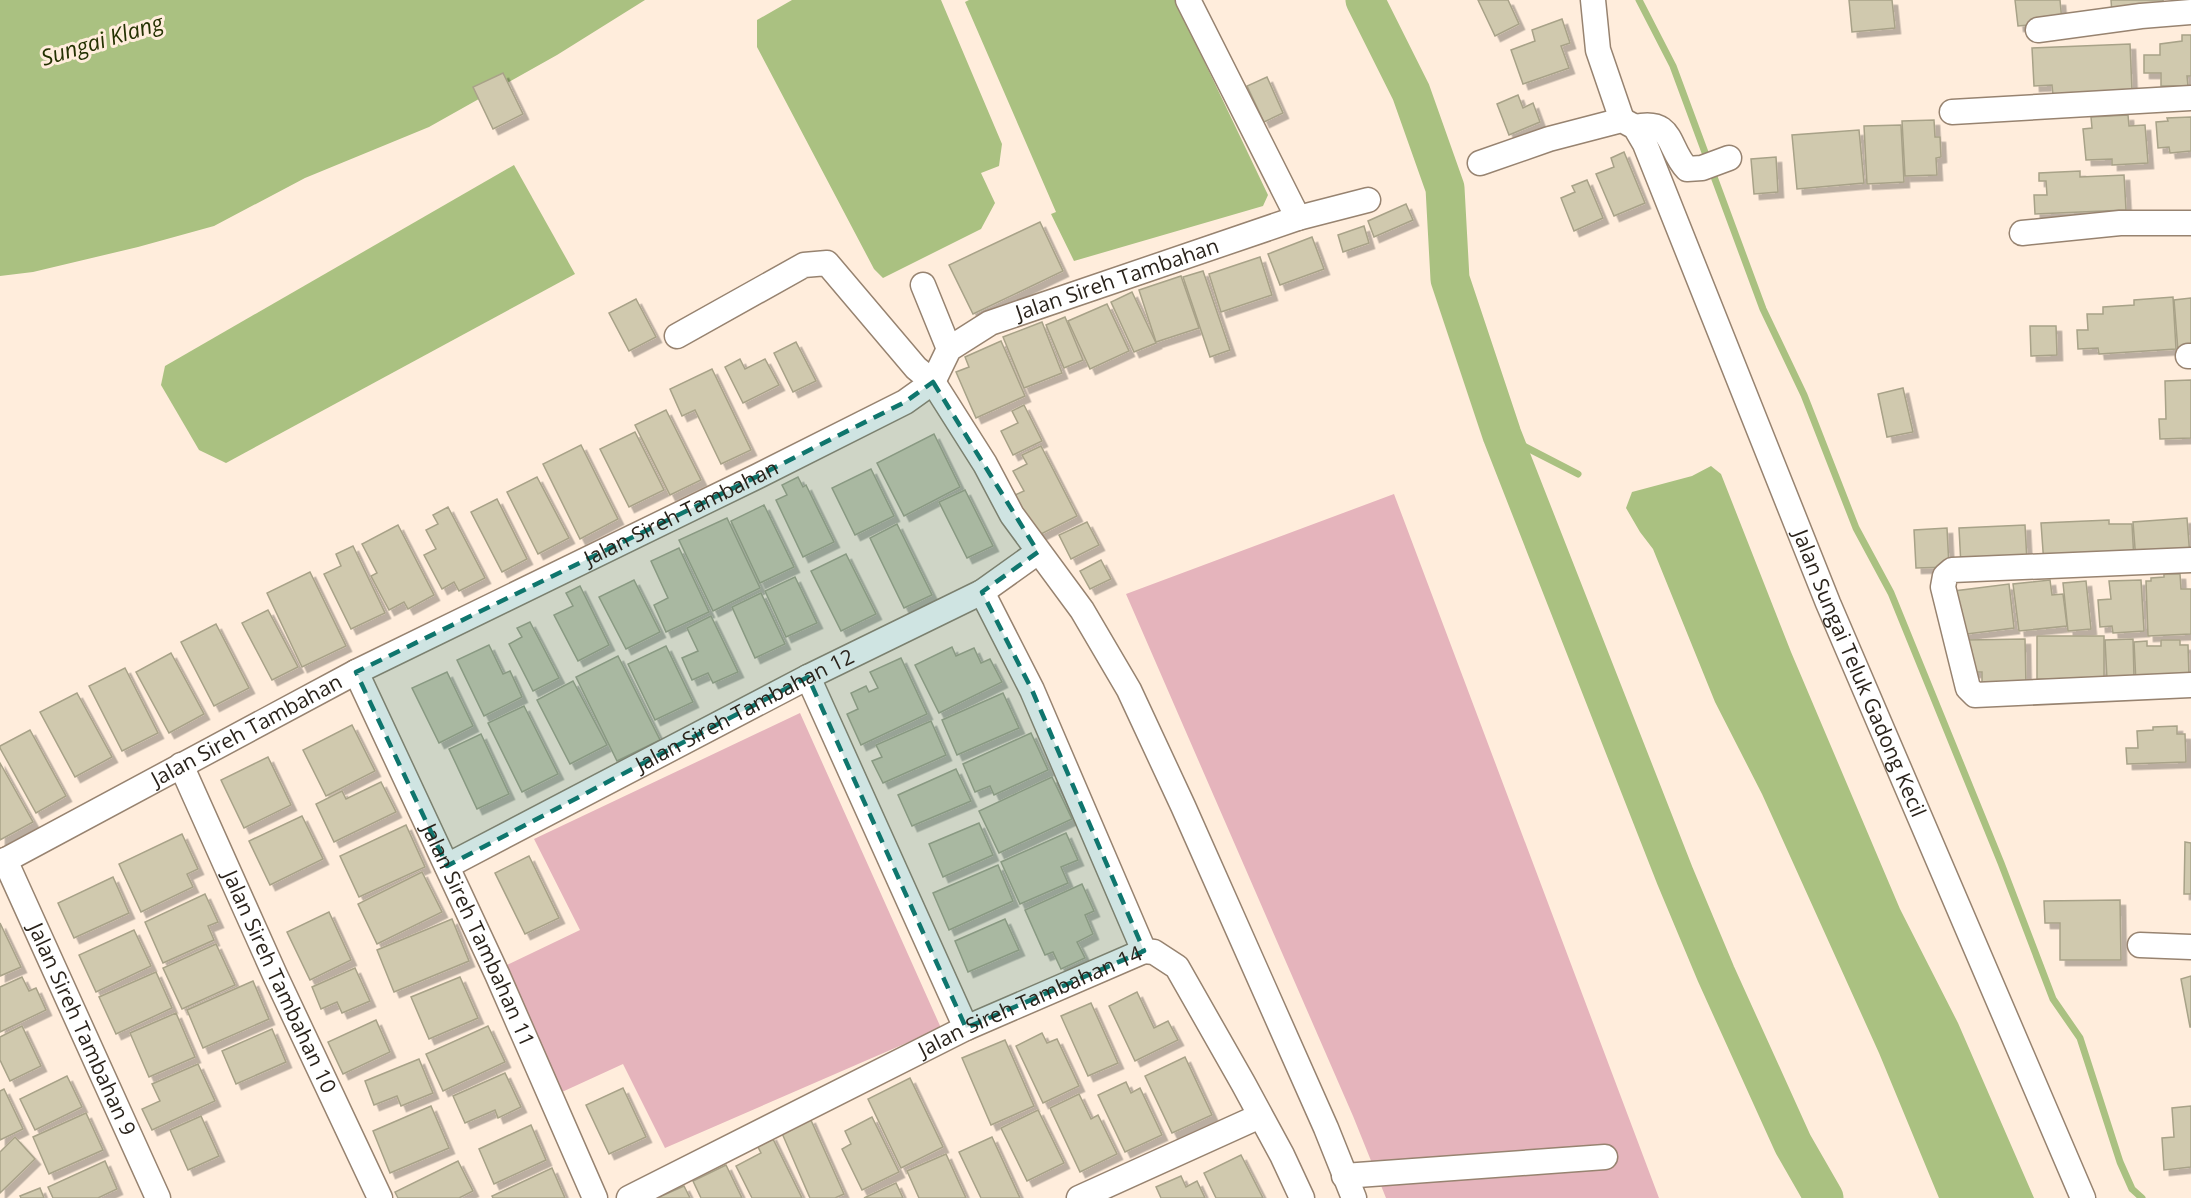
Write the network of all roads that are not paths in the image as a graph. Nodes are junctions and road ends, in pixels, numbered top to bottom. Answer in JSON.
{"nodes":[{"id":1,"x":1188,"y":0,"type":"edge"},
{"id":2,"x":1593,"y":0,"type":"edge"},
{"id":3,"x":2191,"y":12,"type":"edge"},
{"id":4,"x":2038,"y":30,"type":"dead end"},
{"id":5,"x":2191,"y":98,"type":"edge"},
{"id":6,"x":1952,"y":112,"type":"dead end"},
{"id":7,"x":1634,"y":130,"type":"junction"},
{"id":8,"x":1729,"y":158,"type":"dead end"},
{"id":9,"x":1479,"y":163,"type":"dead end"},
{"id":10,"x":1368,"y":200,"type":"dead end"},
{"id":11,"x":1298,"y":219,"type":"junction"},
{"id":12,"x":2191,"y":223,"type":"edge"},
{"id":13,"x":2022,"y":232,"type":"dead end"},
{"id":14,"x":923,"y":285,"type":"dead end"},
{"id":15,"x":677,"y":336,"type":"dead end"},
{"id":16,"x":949,"y":349,"type":"junction"},
{"id":17,"x":933,"y":382,"type":"junction"},
{"id":18,"x":1038,"y":552,"type":"junction"},
{"id":19,"x":2191,"y":560,"type":"edge"},
{"id":20,"x":982,"y":592,"type":"junction"},
{"id":21,"x":356,"y":672,"type":"junction"},
{"id":22,"x":808,"y":677,"type":"junction"},
{"id":23,"x":2191,"y":685,"type":"edge"},
{"id":24,"x":181,"y":765,"type":"junction"},
{"id":25,"x":3,"y":861,"type":"edge"},
{"id":26,"x":447,"y":866,"type":"junction"},
{"id":27,"x":2140,"y":945,"type":"dead end"},
{"id":28,"x":2191,"y":947,"type":"edge"},
{"id":29,"x":1144,"y":951,"type":"junction"},
{"id":30,"x":966,"y":1028,"type":"junction"},
{"id":31,"x":1260,"y":1116,"type":"junction"},
{"id":32,"x":1605,"y":1157,"type":"dead end"},
{"id":33,"x":1344,"y":1176,"type":"junction"},
{"id":34,"x":158,"y":1198,"type":"edge"},
{"id":35,"x":380,"y":1198,"type":"edge"},
{"id":36,"x":595,"y":1198,"type":"edge"},
{"id":37,"x":629,"y":1198,"type":"edge"},
{"id":38,"x":1079,"y":1198,"type":"edge"},
{"id":39,"x":1302,"y":1198,"type":"edge"},
{"id":40,"x":1353,"y":1198,"type":"edge"},
{"id":41,"x":2084,"y":1198,"type":"edge"}],
"edges":[{"from":1,"to":11,"type":"street"},
{"from":2,"to":7,"type":"street","name":"Jalan Sungai Teluk Gadong Kecil"},
{"from":3,"to":4,"type":"street"},
{"from":5,"to":6,"type":"street"},
{"from":7,"to":8,"type":"street"},
{"from":7,"to":9,"type":"street"},
{"from":7,"to":41,"type":"street","name":"Jalan Sungai Teluk Gadong Kecil"},
{"from":10,"to":11,"type":"street","name":"Jalan Sireh Tambahan"},
{"from":11,"to":16,"type":"street","name":"Jalan Sireh Tambahan"},
{"from":12,"to":13,"type":"street"},
{"from":14,"to":16,"type":"street"},
{"from":15,"to":17,"type":"street"},
{"from":16,"to":17,"type":"street","name":"Jalan Sireh Tambahan"},
{"from":17,"to":18,"type":"street"},
{"from":17,"to":21,"type":"street","name":"Jalan Sireh Tambahan"},
{"from":18,"to":20,"type":"street","name":"Jalan Sireh Tambahan 12"},
{"from":18,"to":33,"type":"street"},
{"from":19,"to":23,"type":"street"},
{"from":20,"to":22,"type":"street","name":"Jalan Sireh Tambahan 12"},
{"from":20,"to":29,"type":"street","name":"Jalan Sireh Tambahan 14"},
{"from":21,"to":24,"type":"street","name":"Jalan Sireh Tambahan"},
{"from":21,"to":26,"type":"street","name":"Jalan Sireh Tambahan 11"},
{"from":22,"to":26,"type":"street","name":"Jalan Sireh Tambahan 12"},
{"from":22,"to":30,"type":"street"},
{"from":24,"to":25,"type":"street","name":"Jalan Sireh Tambahan"},
{"from":24,"to":35,"type":"street","name":"Jalan Sireh Tambahan 10"},
{"from":25,"to":34,"type":"street","name":"Jalan Sireh Tambahan 9"},
{"from":26,"to":36,"type":"street","name":"Jalan Sireh Tambahan 11"},
{"from":27,"to":28,"type":"street"},
{"from":29,"to":30,"type":"street","name":"Jalan Sireh Tambahan 14"},
{"from":29,"to":31,"type":"street"},
{"from":30,"to":37,"type":"street","name":"Jalan Sireh Tambahan 14"},
{"from":31,"to":38,"type":"street"},
{"from":31,"to":39,"type":"street"},
{"from":32,"to":33,"type":"street"},
{"from":33,"to":40,"type":"street"}]}
